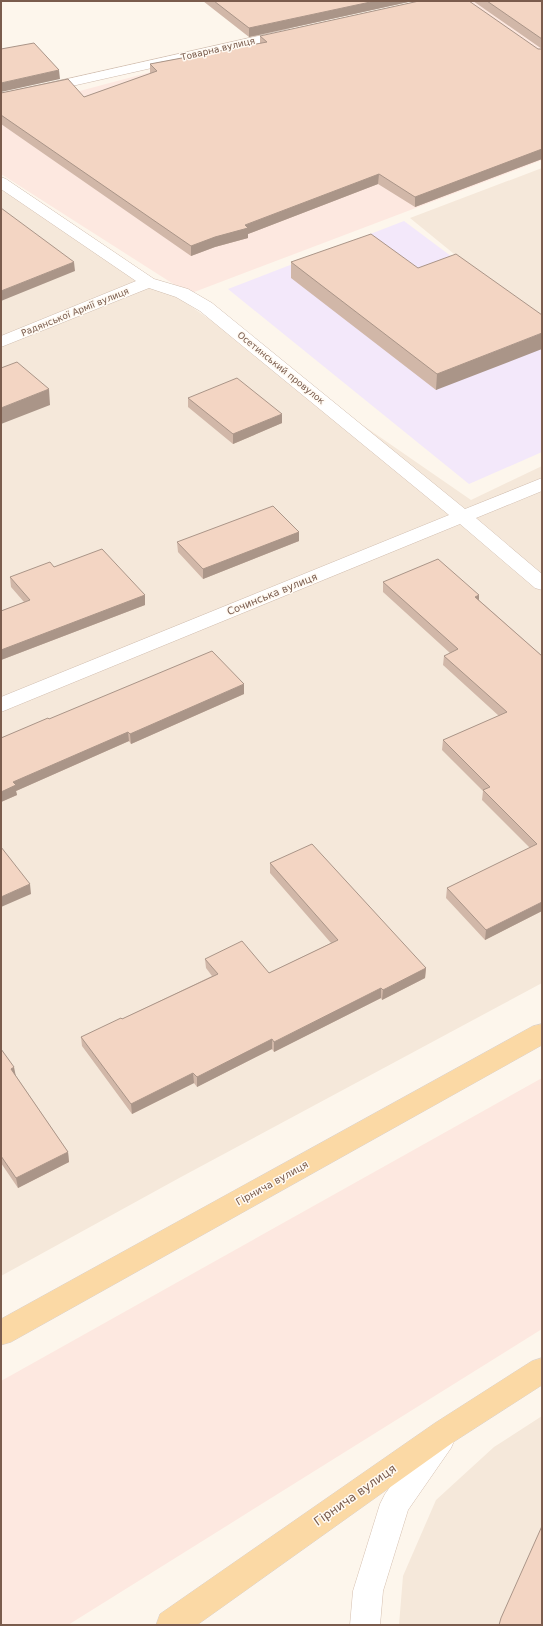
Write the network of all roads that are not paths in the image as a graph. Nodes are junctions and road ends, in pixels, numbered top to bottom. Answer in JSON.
{"nodes":[{"id":1,"x":303,"y":30,"type":"edge"},
{"id":2,"x":1,"y":98,"type":"edge"},
{"id":3,"x":1,"y":182,"type":"edge"},
{"id":4,"x":148,"y":282,"type":"junction"},
{"id":5,"x":1,"y":342,"type":"edge"},
{"id":6,"x":542,"y":484,"type":"edge"},
{"id":7,"x":462,"y":516,"type":"junction"},
{"id":8,"x":542,"y":584,"type":"edge"},
{"id":9,"x":1,"y":705,"type":"edge"},
{"id":10,"x":542,"y":1033,"type":"edge"},
{"id":11,"x":1,"y":1333,"type":"edge"},
{"id":12,"x":542,"y":1370,"type":"edge"},
{"id":13,"x":445,"y":1432,"type":"junction"},
{"id":14,"x":171,"y":1625,"type":"edge"},
{"id":15,"x":365,"y":1625,"type":"edge"}],
"edges":[{"from":1,"to":2,"type":"street","name":"Товарна вулиця"},
{"from":3,"to":4,"type":"street","name":"Осетинський провулок"},
{"from":4,"to":5,"type":"street","name":"Радянської Армії вулиця"},
{"from":4,"to":7,"type":"street","name":"Осетинський провулок"},
{"from":6,"to":7,"type":"street","name":"Сочинська вулиця"},
{"from":7,"to":8,"type":"street","name":"Осетинський провулок"},
{"from":7,"to":9,"type":"street","name":"Сочинська вулиця"},
{"from":10,"to":11,"type":"main road","name":"Гірнича вулиця"},
{"from":12,"to":13,"type":"main road","name":"Гірнича вулиця"},
{"from":13,"to":14,"type":"main road","name":"Гірнича вулиця"},
{"from":13,"to":15,"type":"street"}]}
